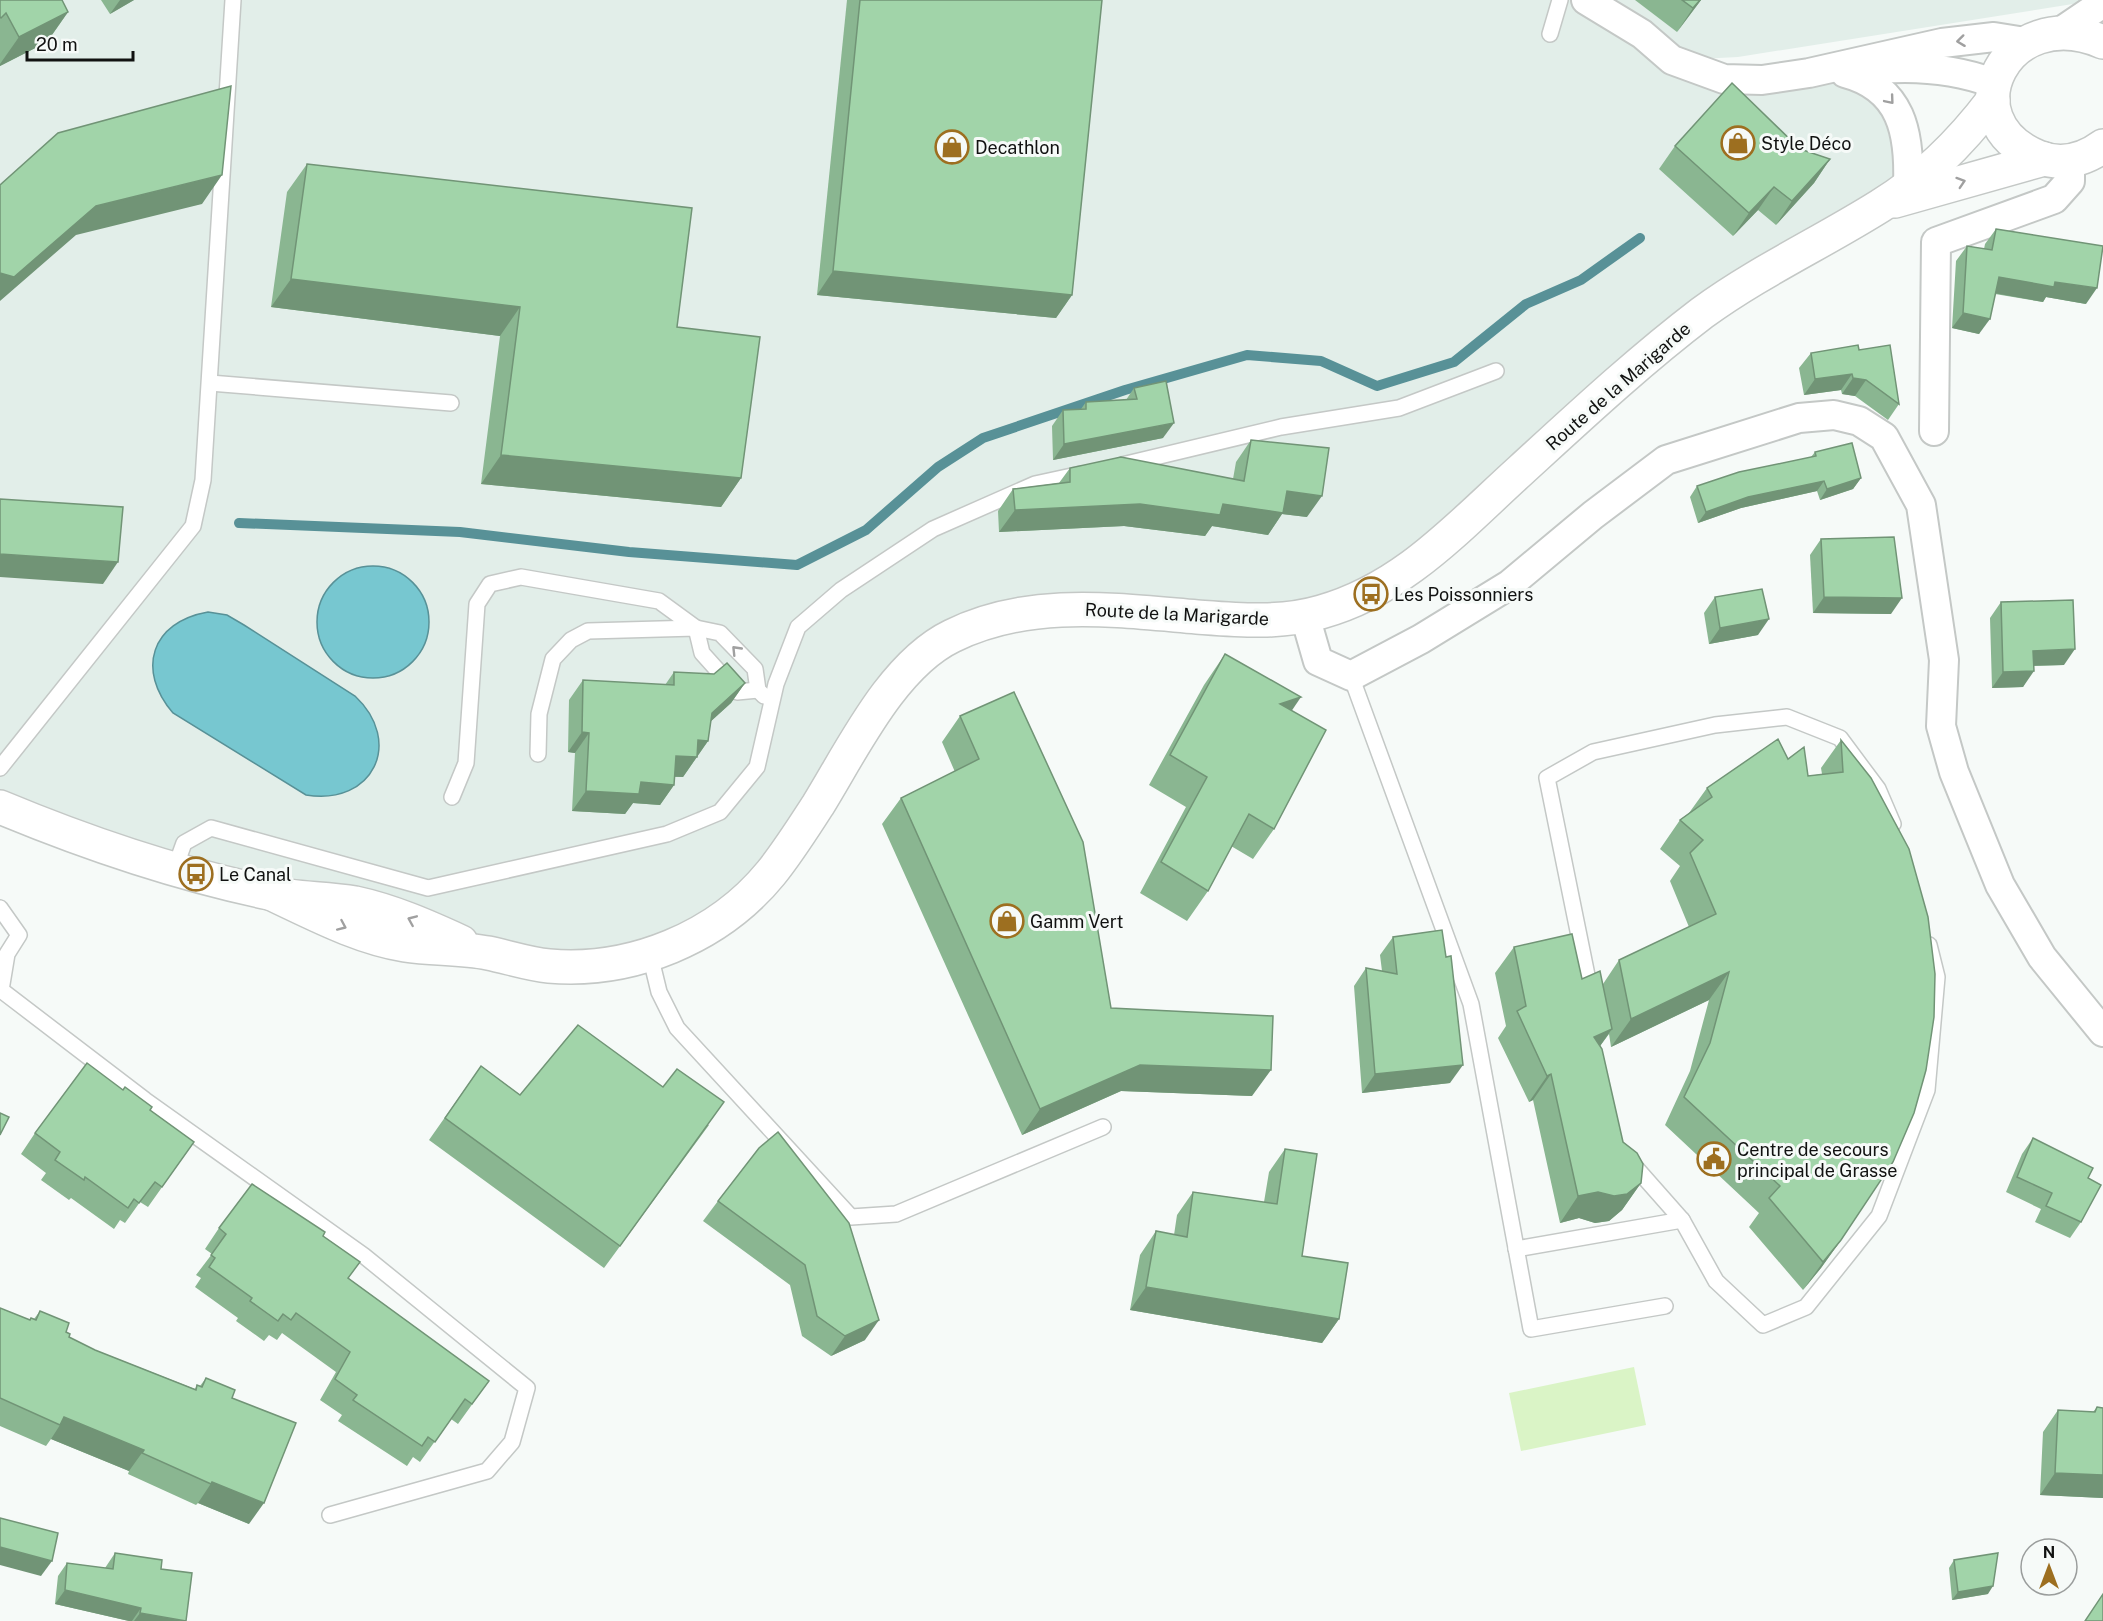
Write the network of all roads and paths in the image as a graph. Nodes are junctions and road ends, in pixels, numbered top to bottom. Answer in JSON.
{"nodes":[{"id":1,"x":233,"y":0,"type":"edge"},
{"id":2,"x":1560,"y":0,"type":"edge"},
{"id":3,"x":1586,"y":0,"type":"edge"},
{"id":4,"x":2103,"y":3,"type":"edge"},
{"id":5,"x":2066,"y":28,"type":"junction"},
{"id":6,"x":1550,"y":34,"type":"dead end"},
{"id":7,"x":2019,"y":41,"type":"junction"},
{"id":8,"x":2103,"y":42,"type":"edge"},
{"id":9,"x":1840,"y":72,"type":"junction"},
{"id":10,"x":1809,"y":73,"type":"junction"},
{"id":11,"x":1993,"y":92,"type":"junction"},
{"id":12,"x":2083,"y":155,"type":"edge"},
{"id":13,"x":1896,"y":194,"type":"junction"},
{"id":14,"x":1496,"y":371,"type":"dead end"},
{"id":15,"x":210,"y":383,"type":"junction"},
{"id":16,"x":451,"y":403,"type":"dead end"},
{"id":17,"x":1934,"y":431,"type":"dead end"},
{"id":18,"x":1305,"y":616,"type":"junction"},
{"id":19,"x":696,"y":628,"type":"junction"},
{"id":20,"x":1351,"y":676,"type":"junction"},
{"id":21,"x":758,"y":690,"type":"junction"},
{"id":22,"x":771,"y":704,"type":"junction"},
{"id":23,"x":538,"y":754,"type":"dead end"},
{"id":24,"x":0,"y":768,"type":"edge"},
{"id":25,"x":452,"y":797,"type":"dead end"},
{"id":26,"x":0,"y":807,"type":"edge"},
{"id":27,"x":1898,"y":838,"type":"edge"},
{"id":28,"x":175,"y":868,"type":"junction"},
{"id":29,"x":0,"y":908,"type":"edge"},
{"id":30,"x":1926,"y":934,"type":"edge"},
{"id":31,"x":650,"y":955,"type":"junction"},
{"id":32,"x":1594,"y":1012,"type":"edge"},
{"id":33,"x":2103,"y":1032,"type":"edge"},
{"id":34,"x":1103,"y":1127,"type":"dead end"},
{"id":35,"x":1620,"y":1141,"type":"edge"},
{"id":36,"x":1682,"y":1220,"type":"junction"},
{"id":37,"x":1516,"y":1249,"type":"junction"},
{"id":38,"x":1665,"y":1306,"type":"dead end"},
{"id":39,"x":330,"y":1515,"type":"dead end"}],
"edges":[{"from":1,"to":15,"type":"lane"},
{"from":2,"to":6,"type":"lane"},
{"from":3,"to":10,"type":"street"},
{"from":4,"to":5,"type":"street"},
{"from":5,"to":7,"type":"main road"},
{"from":5,"to":8,"type":"main road"},
{"from":7,"to":10,"type":"street","one_way":true},
{"from":7,"to":11,"type":"main road","name":"Route de la Marigarde"},
{"from":9,"to":10,"type":"street"},
{"from":9,"to":11,"type":"street"},
{"from":9,"to":13,"type":"street","one_way":true},
{"from":11,"to":12,"type":"main road"},
{"from":11,"to":13,"type":"main road","name":"Route de la Marigarde"},
{"from":13,"to":12,"type":"main road","name":"Route de la Marigarde","one_way":true},
{"from":12,"to":17,"type":"street"},
{"from":13,"to":18,"type":"main road","name":"Route de la Marigarde"},
{"from":14,"to":22,"type":"lane"},
{"from":15,"to":16,"type":"lane"},
{"from":15,"to":24,"type":"lane"},
{"from":18,"to":20,"type":"street"},
{"from":18,"to":31,"type":"main road","name":"Route de la Marigarde"},
{"from":21,"to":19,"type":"lane","one_way":true},
{"from":19,"to":21,"type":"lane"},
{"from":19,"to":23,"type":"lane"},
{"from":19,"to":25,"type":"lane"},
{"from":20,"to":33,"type":"street"},
{"from":20,"to":37,"type":"lane"},
{"from":21,"to":22,"type":"lane"},
{"from":22,"to":28,"type":"lane"},
{"from":26,"to":28,"type":"main road","name":"Route de la Marigarde"},
{"from":27,"to":32,"type":"lane"},
{"from":28,"to":31,"type":"main road","name":"Route de la Marigarde"},
{"from":29,"to":39,"type":"lane"},
{"from":30,"to":36,"type":"lane"},
{"from":31,"to":34,"type":"lane"},
{"from":35,"to":36,"type":"lane"},
{"from":36,"to":37,"type":"lane"},
{"from":37,"to":38,"type":"lane"}]}
